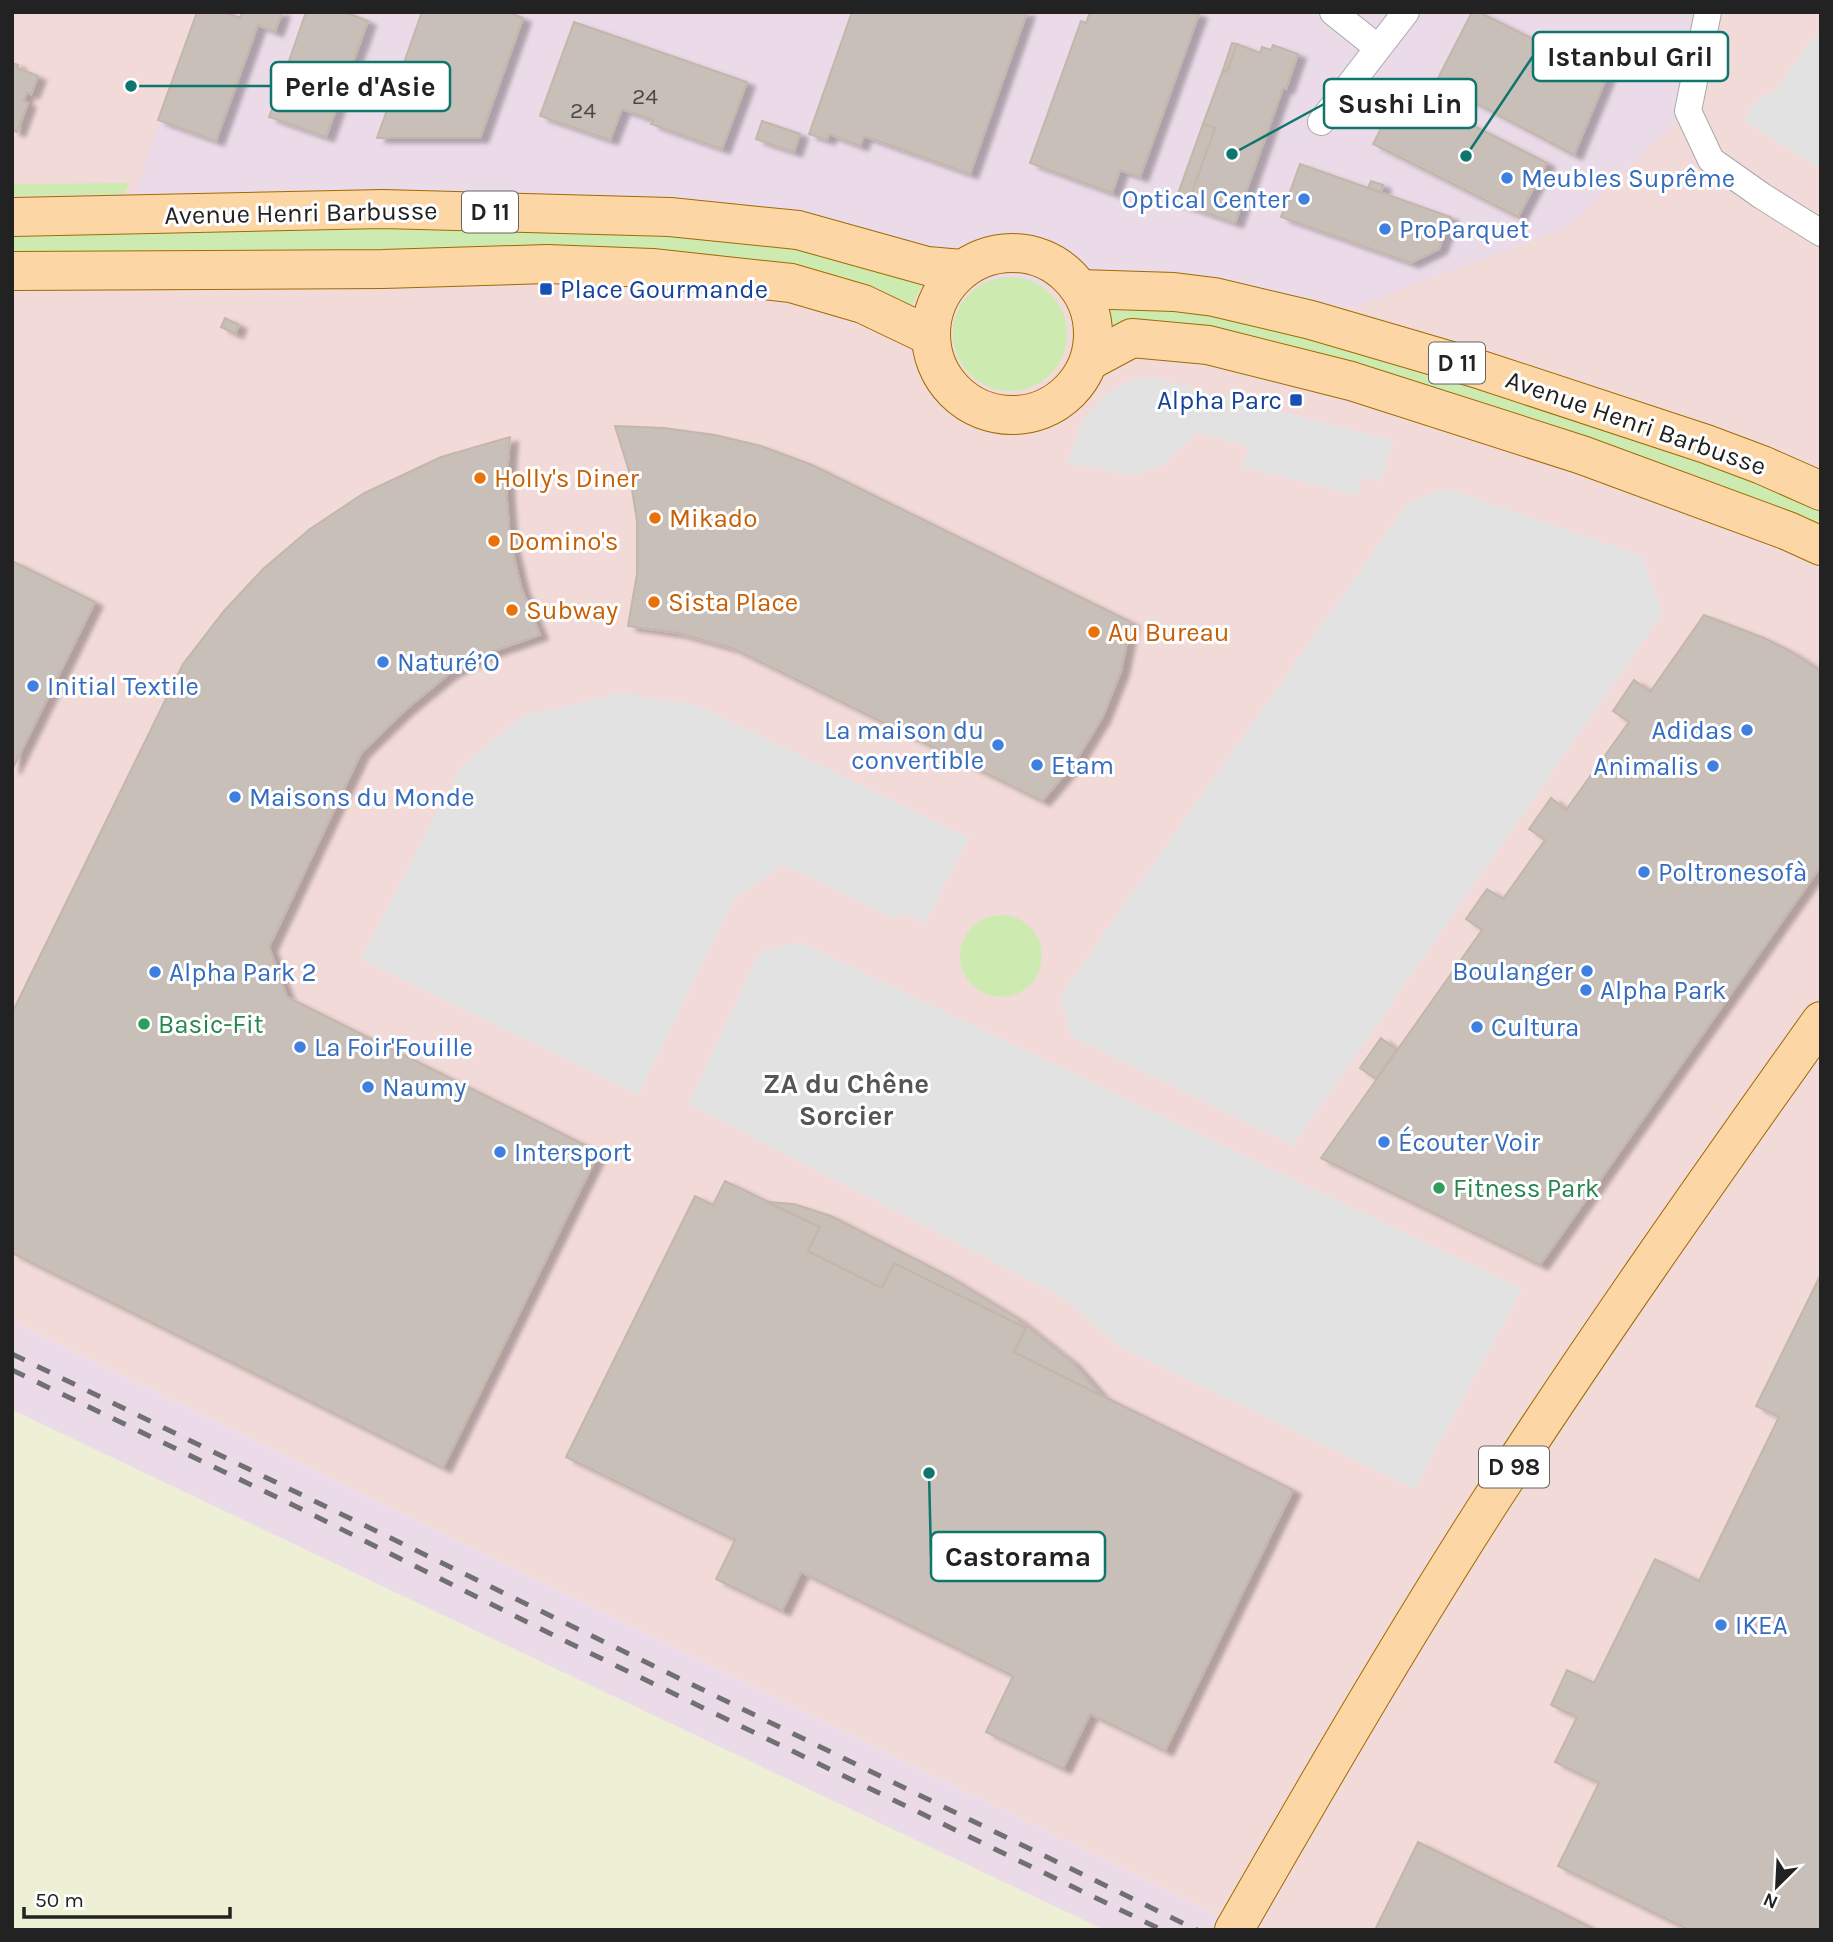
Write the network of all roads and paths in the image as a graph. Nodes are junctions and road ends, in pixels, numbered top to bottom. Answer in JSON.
{"nodes":[{"id":1,"x":1333,"y":12,"type":"edge"},
{"id":2,"x":1406,"y":12,"type":"edge"},
{"id":3,"x":1709,"y":12,"type":"edge"},
{"id":4,"x":1378,"y":48,"type":"junction"},
{"id":5,"x":1321,"y":122,"type":"dead end"},
{"id":6,"x":12,"y":218,"type":"edge"},
{"id":7,"x":1821,"y":233,"type":"edge"},
{"id":8,"x":962,"y":269,"type":"junction"},
{"id":9,"x":12,"y":271,"type":"edge"},
{"id":10,"x":1080,"y":289,"type":"junction"},
{"id":11,"x":930,"y":336,"type":"junction"},
{"id":12,"x":1089,"y":361,"type":"junction"},
{"id":13,"x":1821,"y":491,"type":"edge"},
{"id":14,"x":1821,"y":546,"type":"edge"},
{"id":15,"x":1821,"y":1021,"type":"edge"},
{"id":16,"x":1234,"y":1930,"type":"edge"}],
"edges":[{"from":1,"to":4,"type":"street"},
{"from":2,"to":4,"type":"street"},
{"from":3,"to":7,"type":"street"},
{"from":4,"to":5,"type":"street"},
{"from":6,"to":8,"type":"main road","name":"Avenue Henri Barbusse","number":"D 11"},
{"from":8,"to":10,"type":"main road"},
{"from":8,"to":11,"type":"main road"},
{"from":9,"to":11,"type":"main road","number":"D 11"},
{"from":10,"to":12,"type":"main road"},
{"from":10,"to":13,"type":"main road","name":"Avenue Henri Barbusse","number":"D 11"},
{"from":11,"to":12,"type":"main road"},
{"from":12,"to":14,"type":"main road","name":"Avenue Henri Barbusse","number":"D 11"},
{"from":15,"to":16,"type":"main road","number":"D 98"}]}
